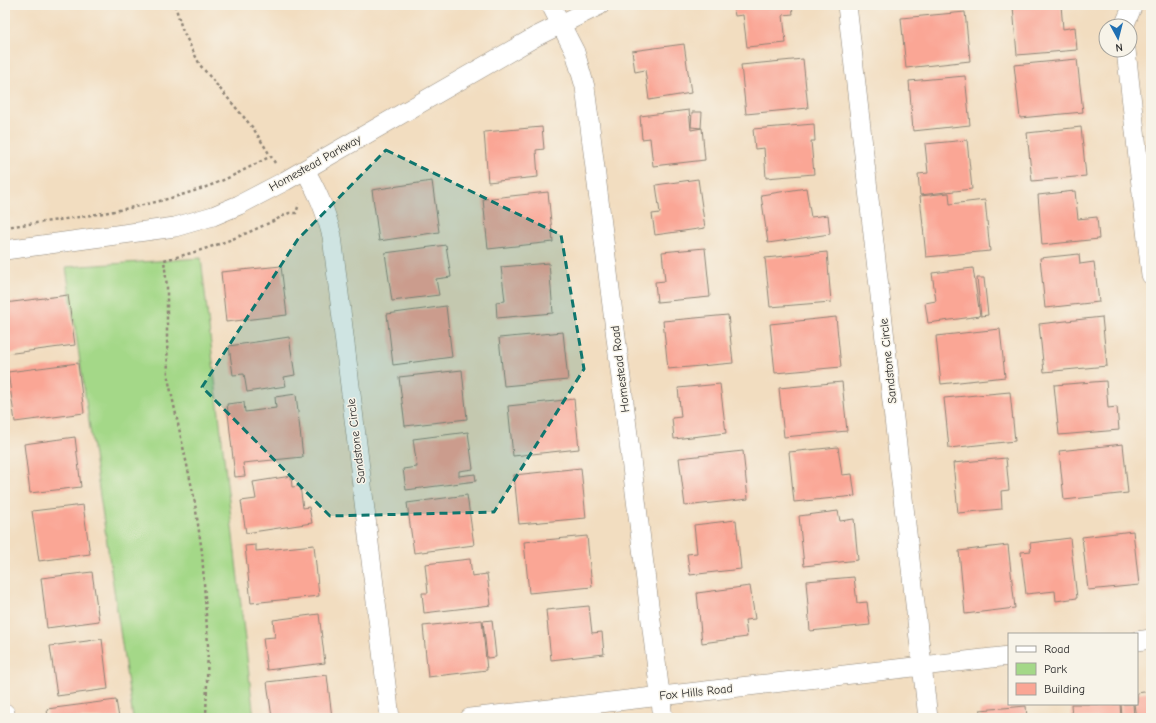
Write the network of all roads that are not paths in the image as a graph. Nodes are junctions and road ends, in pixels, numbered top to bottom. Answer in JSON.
{"nodes":[{"id":1,"x":551,"y":5,"type":"edge"},
{"id":2,"x":600,"y":5,"type":"edge"},
{"id":3,"x":847,"y":5,"type":"edge"},
{"id":4,"x":1133,"y":5,"type":"edge"},
{"id":5,"x":1127,"y":18,"type":"edge"},
{"id":6,"x":561,"y":24,"type":"junction"},
{"id":7,"x":1127,"y":58,"type":"edge"},
{"id":8,"x":305,"y":170,"type":"junction"},
{"id":9,"x":5,"y":250,"type":"edge"},
{"id":10,"x":1151,"y":275,"type":"edge"},
{"id":11,"x":1151,"y":639,"type":"edge"},
{"id":12,"x":1138,"y":641,"type":"edge"},
{"id":13,"x":1008,"y":656,"type":"edge"},
{"id":14,"x":922,"y":666,"type":"junction"},
{"id":15,"x":660,"y":696,"type":"junction"},
{"id":16,"x":5,"y":714,"type":"edge"},
{"id":17,"x":6,"y":718,"type":"edge"},
{"id":18,"x":390,"y":718,"type":"edge"},
{"id":19,"x":470,"y":718,"type":"edge"},
{"id":20,"x":663,"y":718,"type":"edge"},
{"id":21,"x":928,"y":718,"type":"edge"}],
"edges":[{"from":1,"to":6,"type":"street","name":"Homestead Road"},
{"from":2,"to":6,"type":"street","name":"Homestead Parkway"},
{"from":3,"to":14,"type":"street","name":"Sandstone Circle"},
{"from":4,"to":5,"type":"street"},
{"from":6,"to":8,"type":"street","name":"Homestead Parkway"},
{"from":6,"to":15,"type":"street","name":"Homestead Road"},
{"from":7,"to":10,"type":"street"},
{"from":8,"to":9,"type":"street","name":"Homestead Parkway"},
{"from":8,"to":18,"type":"street","name":"Sandstone Circle"},
{"from":11,"to":12,"type":"street"},
{"from":13,"to":14,"type":"street","name":"Fox Hills Road"},
{"from":14,"to":15,"type":"street","name":"Fox Hills Road"},
{"from":14,"to":21,"type":"street","name":"Sandstone Circle"},
{"from":15,"to":19,"type":"street","name":"Fox Hills Road"},
{"from":15,"to":20,"type":"street","name":"Homestead Road"},
{"from":16,"to":17,"type":"street"}]}
